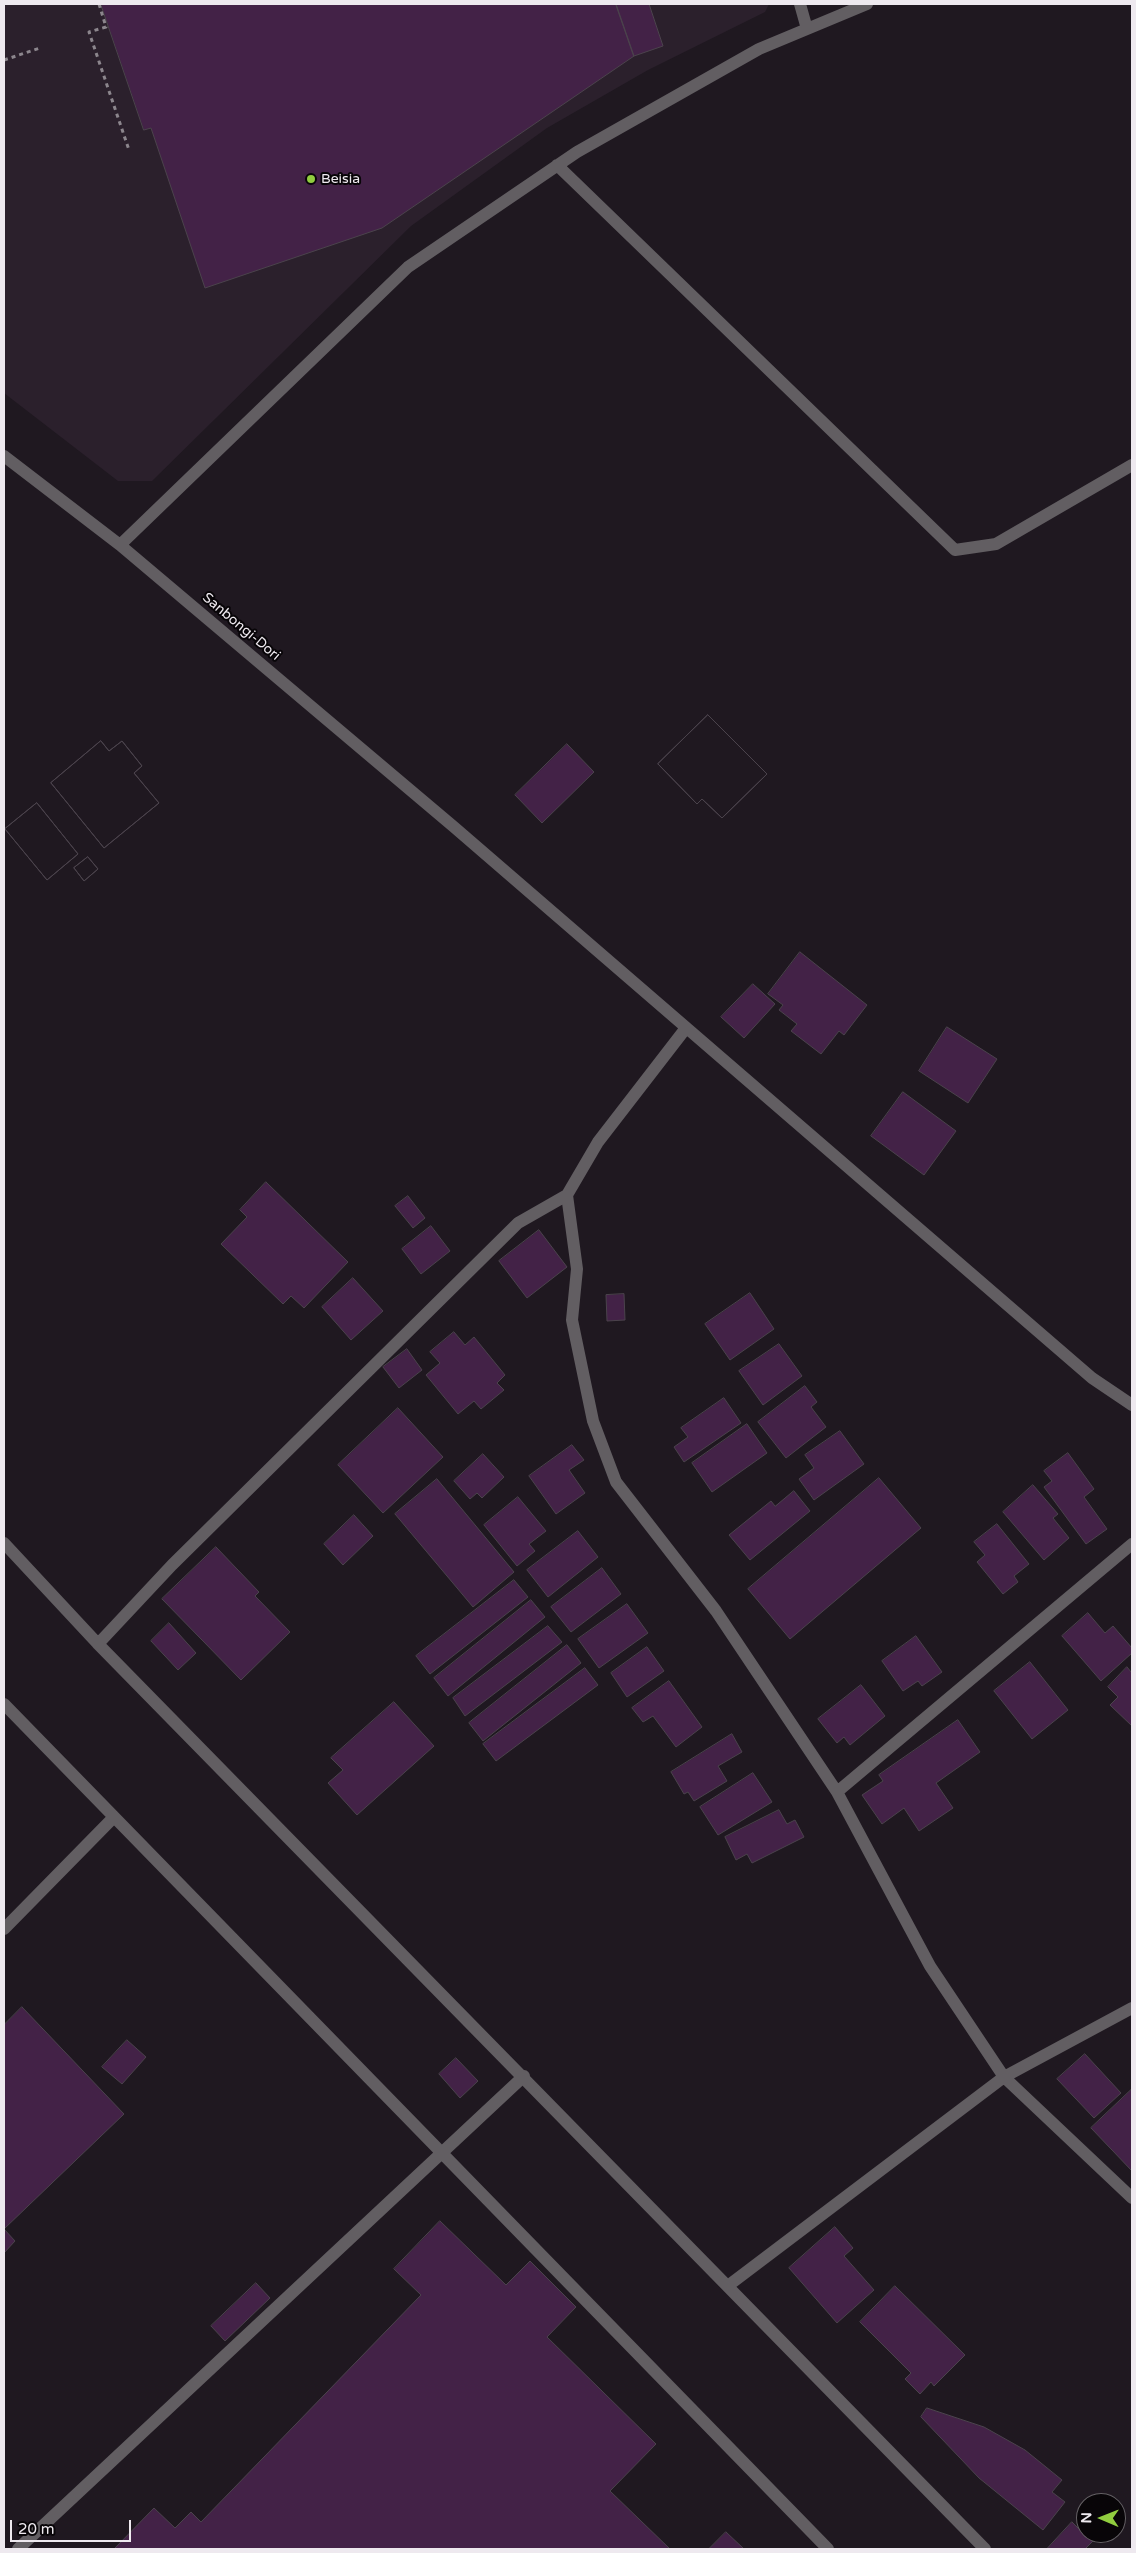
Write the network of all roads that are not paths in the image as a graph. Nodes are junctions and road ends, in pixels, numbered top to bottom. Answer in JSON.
{"nodes":[{"id":1,"x":800,"y":4,"type":"edge"},
{"id":2,"x":867,"y":4,"type":"edge"},
{"id":3,"x":807,"y":29,"type":"junction"},
{"id":4,"x":557,"y":165,"type":"junction"},
{"id":5,"x":4,"y":456,"type":"edge"},
{"id":6,"x":1132,"y":465,"type":"edge"},
{"id":7,"x":120,"y":545,"type":"junction"},
{"id":8,"x":686,"y":1028,"type":"junction"},
{"id":9,"x":567,"y":1195,"type":"junction"},
{"id":10,"x":1132,"y":1405,"type":"edge"},
{"id":11,"x":4,"y":1543,"type":"edge"},
{"id":12,"x":1132,"y":1544,"type":"edge"},
{"id":13,"x":98,"y":1644,"type":"junction"},
{"id":14,"x":4,"y":1704,"type":"edge"},
{"id":15,"x":837,"y":1792,"type":"junction"},
{"id":16,"x":114,"y":1817,"type":"junction"},
{"id":17,"x":4,"y":1929,"type":"edge"},
{"id":18,"x":1132,"y":2008,"type":"edge"},
{"id":19,"x":524,"y":2076,"type":"junction"},
{"id":20,"x":1004,"y":2077,"type":"junction"},
{"id":21,"x":442,"y":2153,"type":"junction"},
{"id":22,"x":1132,"y":2198,"type":"edge"},
{"id":23,"x":729,"y":2286,"type":"junction"},
{"id":24,"x":18,"y":2549,"type":"edge"},
{"id":25,"x":828,"y":2549,"type":"edge"},
{"id":26,"x":985,"y":2549,"type":"edge"}],
"edges":[{"from":1,"to":3,"type":"street"},
{"from":2,"to":3,"type":"street"},
{"from":3,"to":4,"type":"street"},
{"from":4,"to":6,"type":"street"},
{"from":4,"to":7,"type":"street"},
{"from":5,"to":7,"type":"street","name":"Sanbongi-Dori"},
{"from":7,"to":8,"type":"street","name":"Sanbongi-Dori"},
{"from":8,"to":9,"type":"street"},
{"from":8,"to":10,"type":"street","name":"Sanbongi-Dori"},
{"from":9,"to":13,"type":"street"},
{"from":9,"to":15,"type":"street"},
{"from":11,"to":13,"type":"street"},
{"from":12,"to":15,"type":"street"},
{"from":13,"to":19,"type":"street"},
{"from":14,"to":16,"type":"street"},
{"from":15,"to":20,"type":"street"},
{"from":16,"to":17,"type":"street"},
{"from":16,"to":21,"type":"street"},
{"from":18,"to":20,"type":"street"},
{"from":19,"to":21,"type":"street"},
{"from":19,"to":23,"type":"street"},
{"from":20,"to":22,"type":"street"},
{"from":20,"to":23,"type":"street"},
{"from":21,"to":24,"type":"street"},
{"from":21,"to":25,"type":"street"},
{"from":23,"to":26,"type":"street"}]}
